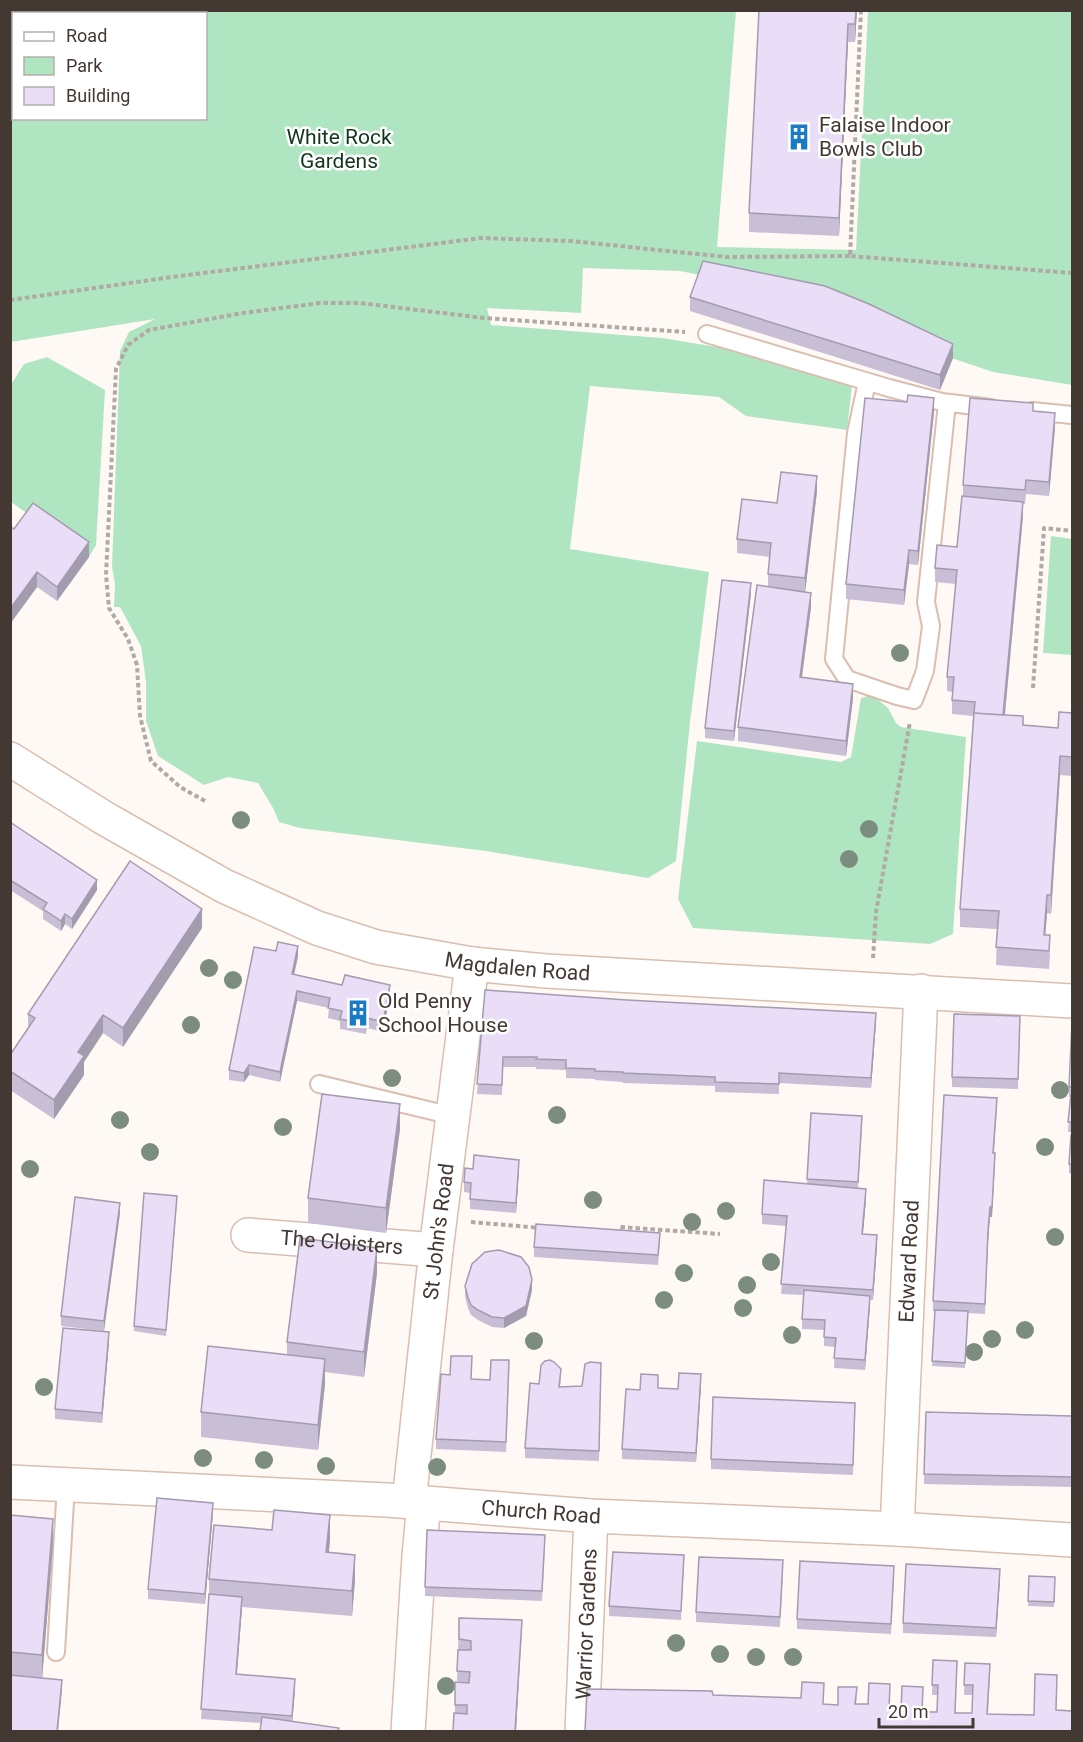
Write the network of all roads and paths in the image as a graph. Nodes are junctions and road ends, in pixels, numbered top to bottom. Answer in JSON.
{"nodes":[{"id":1,"x":861,"y":10,"type":"edge"},
{"id":2,"x":850,"y":256,"type":"junction"},
{"id":3,"x":1072,"y":273,"type":"edge"},
{"id":4,"x":10,"y":300,"type":"edge"},
{"id":5,"x":707,"y":334,"type":"joint"},
{"id":6,"x":867,"y":381,"type":"junction"},
{"id":7,"x":947,"y":403,"type":"junction"},
{"id":8,"x":1072,"y":415,"type":"edge"},
{"id":9,"x":1072,"y":531,"type":"edge"},
{"id":10,"x":1033,"y":688,"type":"dead end"},
{"id":11,"x":914,"y":700,"type":"junction"},
{"id":12,"x":10,"y":759,"type":"edge"},
{"id":13,"x":205,"y":801,"type":"dead end"},
{"id":14,"x":472,"y":964,"type":"junction"},
{"id":15,"x":872,"y":988,"type":"junction"},
{"id":16,"x":921,"y":991,"type":"junction"},
{"id":17,"x":1072,"y":1001,"type":"edge"},
{"id":18,"x":319,"y":1084,"type":"dead end"},
{"id":19,"x":453,"y":1116,"type":"junction"},
{"id":20,"x":552,"y":1229,"type":"edge"},
{"id":21,"x":620,"y":1234,"type":"edge"},
{"id":22,"x":720,"y":1234,"type":"dead end"},
{"id":23,"x":248,"y":1235,"type":"dead end"},
{"id":24,"x":438,"y":1235,"type":"junction"},
{"id":25,"x":10,"y":1482,"type":"edge"},
{"id":26,"x":66,"y":1485,"type":"junction"},
{"id":27,"x":416,"y":1502,"type":"junction"},
{"id":28,"x":591,"y":1516,"type":"junction"},
{"id":29,"x":897,"y":1529,"type":"junction"},
{"id":30,"x":1072,"y":1540,"type":"edge"},
{"id":31,"x":56,"y":1652,"type":"dead end"},
{"id":32,"x":408,"y":1731,"type":"edge"},
{"id":33,"x":582,"y":1731,"type":"edge"}],
"edges":[{"from":1,"to":2,"type":"path"},
{"from":2,"to":3,"type":"path"},
{"from":2,"to":4,"type":"path"},
{"from":5,"to":6,"type":"lane"},
{"from":5,"to":13,"type":"path"},
{"from":6,"to":7,"type":"lane"},
{"from":6,"to":11,"type":"lane"},
{"from":7,"to":8,"type":"lane"},
{"from":7,"to":11,"type":"lane"},
{"from":9,"to":10,"type":"path"},
{"from":11,"to":15,"type":"path"},
{"from":12,"to":14,"type":"street","name":"Magdalen Road"},
{"from":14,"to":15,"type":"street","name":"Magdalen Road"},
{"from":14,"to":19,"type":"street","name":"St John's Road"},
{"from":15,"to":16,"type":"street","name":"Magdalen Road"},
{"from":16,"to":17,"type":"street","name":"Magdalen Road"},
{"from":16,"to":29,"type":"street","name":"Edward Road"},
{"from":18,"to":19,"type":"lane"},
{"from":19,"to":24,"type":"street","name":"St John's Road"},
{"from":20,"to":24,"type":"path"},
{"from":21,"to":22,"type":"path"},
{"from":23,"to":24,"type":"street","name":"The Cloisters"},
{"from":24,"to":27,"type":"street","name":"St John's Road"},
{"from":25,"to":26,"type":"street","name":"Church Road"},
{"from":26,"to":27,"type":"street","name":"Church Road"},
{"from":26,"to":31,"type":"lane"},
{"from":27,"to":28,"type":"street","name":"Church Road"},
{"from":27,"to":32,"type":"street","name":"St John's Road"},
{"from":28,"to":29,"type":"street","name":"Church Road"},
{"from":28,"to":33,"type":"street","name":"Warrior Gardens"},
{"from":29,"to":30,"type":"street","name":"Church Road"}]}
